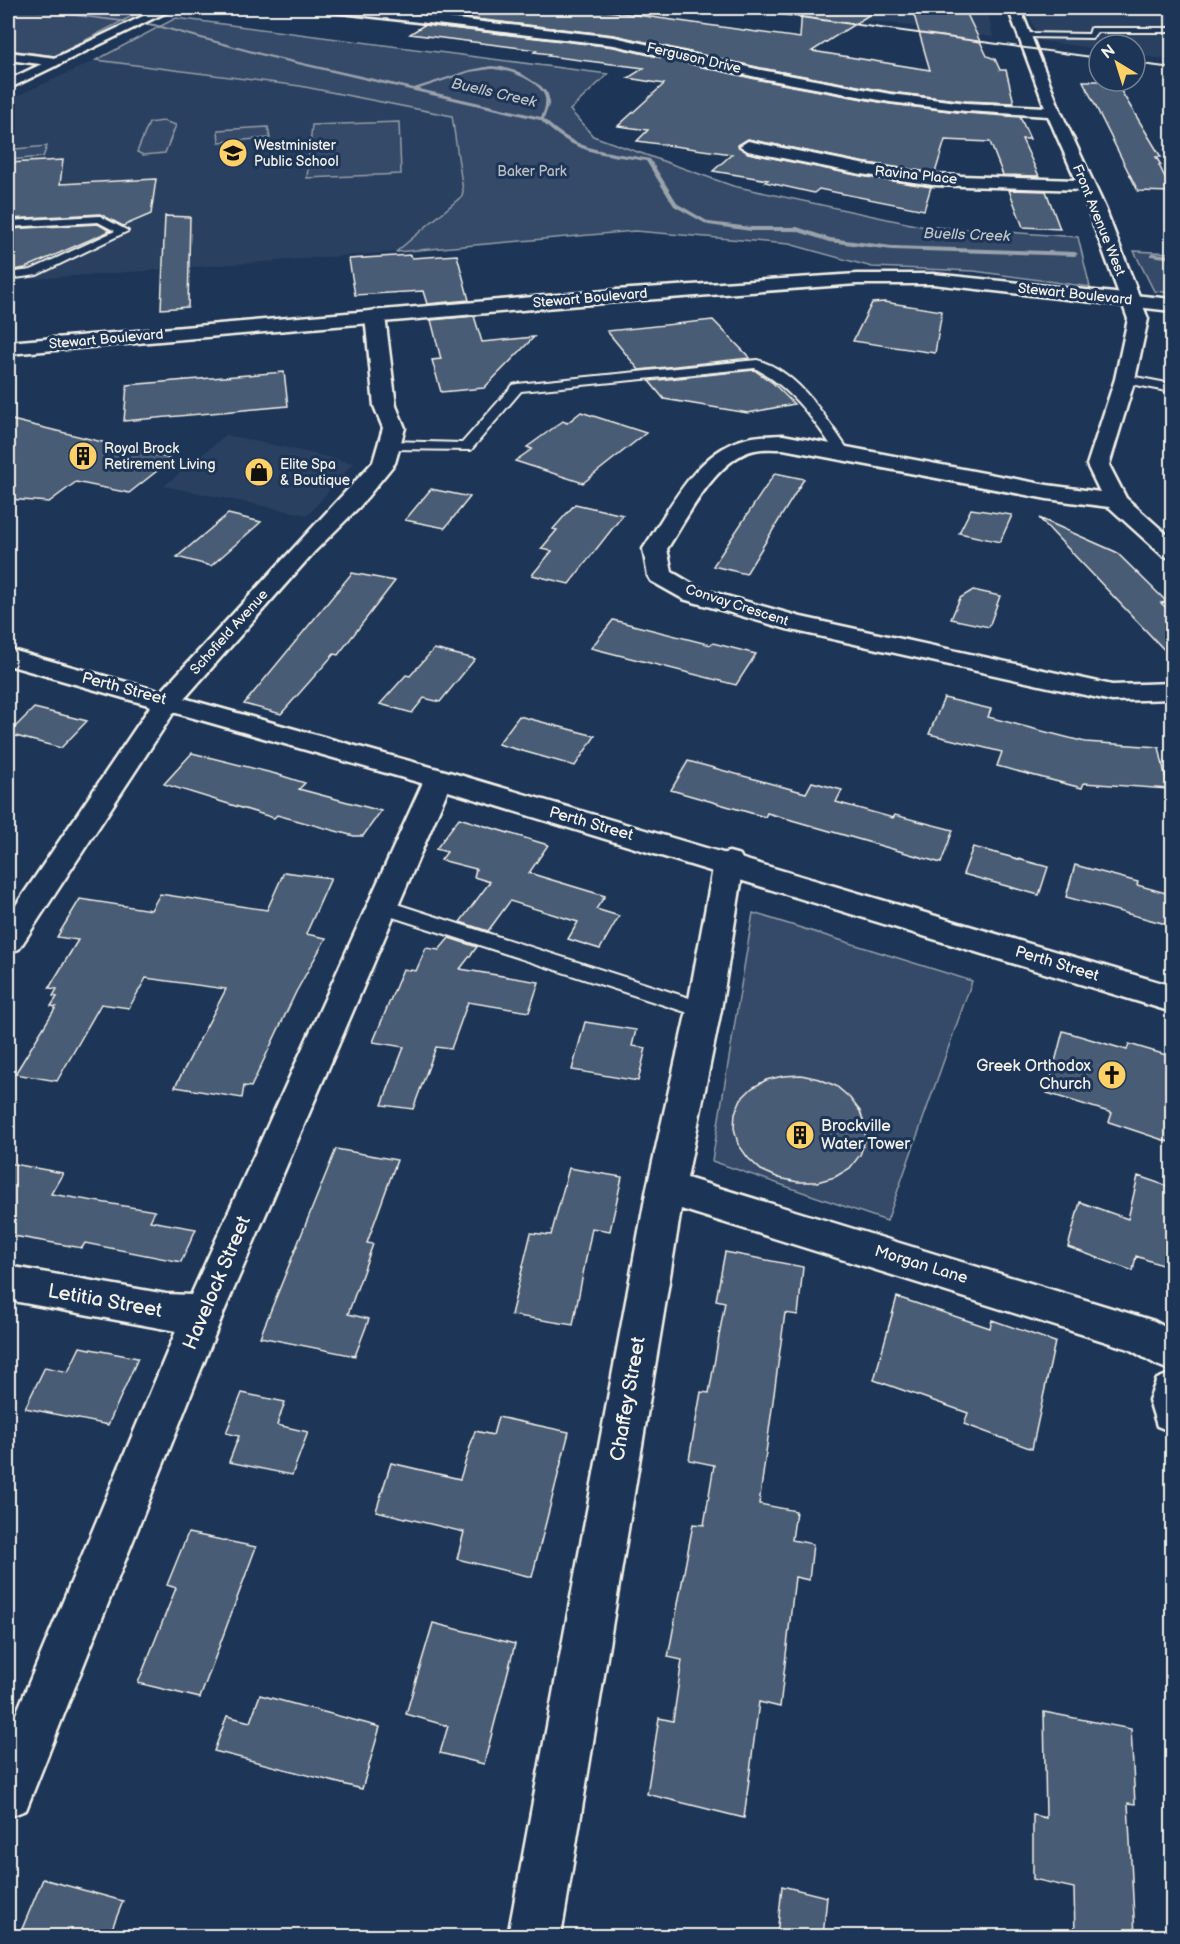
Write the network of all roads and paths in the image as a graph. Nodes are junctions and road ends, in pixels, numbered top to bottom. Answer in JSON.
{"nodes":[{"id":1,"x":170,"y":8,"type":"edge"},
{"id":2,"x":333,"y":8,"type":"edge"},
{"id":3,"x":1014,"y":8,"type":"edge"},
{"id":4,"x":1173,"y":30,"type":"edge"},
{"id":5,"x":1024,"y":35,"type":"junction"},
{"id":6,"x":8,"y":56,"type":"edge"},
{"id":7,"x":56,"y":62,"type":"junction"},
{"id":8,"x":8,"y":85,"type":"edge"},
{"id":9,"x":1054,"y":112,"type":"junction"},
{"id":10,"x":748,"y":146,"type":"dead end"},
{"id":11,"x":1086,"y":185,"type":"junction"},
{"id":12,"x":8,"y":224,"type":"edge"},
{"id":13,"x":8,"y":276,"type":"edge"},
{"id":14,"x":1130,"y":300,"type":"junction"},
{"id":15,"x":1173,"y":305,"type":"edge"},
{"id":16,"x":375,"y":316,"type":"junction"},
{"id":17,"x":8,"y":348,"type":"edge"},
{"id":18,"x":1125,"y":379,"type":"junction"},
{"id":19,"x":1173,"y":388,"type":"edge"},
{"id":20,"x":389,"y":445,"type":"junction"},
{"id":21,"x":844,"y":454,"type":"junction"},
{"id":22,"x":1116,"y":501,"type":"junction"},
{"id":23,"x":1173,"y":551,"type":"edge"},
{"id":24,"x":8,"y":657,"type":"edge"},
{"id":25,"x":1173,"y":691,"type":"edge"},
{"id":26,"x":168,"y":701,"type":"junction"},
{"id":27,"x":438,"y":780,"type":"junction"},
{"id":28,"x":729,"y":863,"type":"junction"},
{"id":29,"x":381,"y":906,"type":"junction"},
{"id":30,"x":8,"y":941,"type":"edge"},
{"id":31,"x":1173,"y":999,"type":"edge"},
{"id":32,"x":704,"y":1010,"type":"junction"},
{"id":33,"x":666,"y":1188,"type":"junction"},
{"id":34,"x":8,"y":1283,"type":"edge"},
{"id":35,"x":203,"y":1314,"type":"junction"},
{"id":36,"x":1173,"y":1352,"type":"edge"},
{"id":37,"x":1173,"y":1393,"type":"edge"},
{"id":38,"x":1173,"y":1412,"type":"edge"},
{"id":39,"x":8,"y":1792,"type":"edge"},
{"id":40,"x":534,"y":1936,"type":"edge"}],
"edges":[{"from":1,"to":7,"type":"street"},
{"from":2,"to":9,"type":"street","name":"Ferguson Drive"},
{"from":3,"to":5,"type":"street","name":"Front Avenue West"},
{"from":4,"to":5,"type":"lane"},
{"from":5,"to":9,"type":"street","name":"Front Avenue West"},
{"from":6,"to":7,"type":"street"},
{"from":7,"to":8,"type":"street"},
{"from":9,"to":11,"type":"street","name":"Front Avenue West"},
{"from":10,"to":11,"type":"street","name":"Ravina Place"},
{"from":11,"to":14,"type":"street","name":"Front Avenue West"},
{"from":12,"to":13,"type":"lane"},
{"from":14,"to":15,"type":"street","name":"Stewart Boulevard"},
{"from":14,"to":16,"type":"street","name":"Stewart Boulevard"},
{"from":14,"to":18,"type":"street","name":"Front Avenue West"},
{"from":16,"to":17,"type":"street","name":"Stewart Boulevard"},
{"from":16,"to":20,"type":"street","name":"Schofield Avenue"},
{"from":18,"to":19,"type":"lane"},
{"from":18,"to":22,"type":"street","name":"Front Avenue West"},
{"from":20,"to":21,"type":"lane"},
{"from":20,"to":26,"type":"street","name":"Schofield Avenue"},
{"from":21,"to":22,"type":"street","name":"Convay Crescent"},
{"from":21,"to":25,"type":"street","name":"Convay Crescent"},
{"from":22,"to":23,"type":"street","name":"Front Avenue West"},
{"from":24,"to":26,"type":"street","name":"Perth Street"},
{"from":26,"to":27,"type":"street","name":"Perth Street"},
{"from":26,"to":30,"type":"street","name":"Schofield Avenue"},
{"from":27,"to":28,"type":"street","name":"Perth Street"},
{"from":27,"to":29,"type":"street","name":"Havelock Street"},
{"from":28,"to":31,"type":"street","name":"Perth Street"},
{"from":28,"to":32,"type":"street","name":"Chaffey Street"},
{"from":29,"to":32,"type":"lane"},
{"from":29,"to":35,"type":"street","name":"Havelock Street"},
{"from":32,"to":33,"type":"street","name":"Chaffey Street"},
{"from":33,"to":36,"type":"street","name":"Morgan Lane"},
{"from":33,"to":40,"type":"street","name":"Chaffey Street"},
{"from":34,"to":35,"type":"street","name":"Letitia Street"},
{"from":35,"to":39,"type":"street","name":"Havelock Street"},
{"from":37,"to":38,"type":"street"}]}
